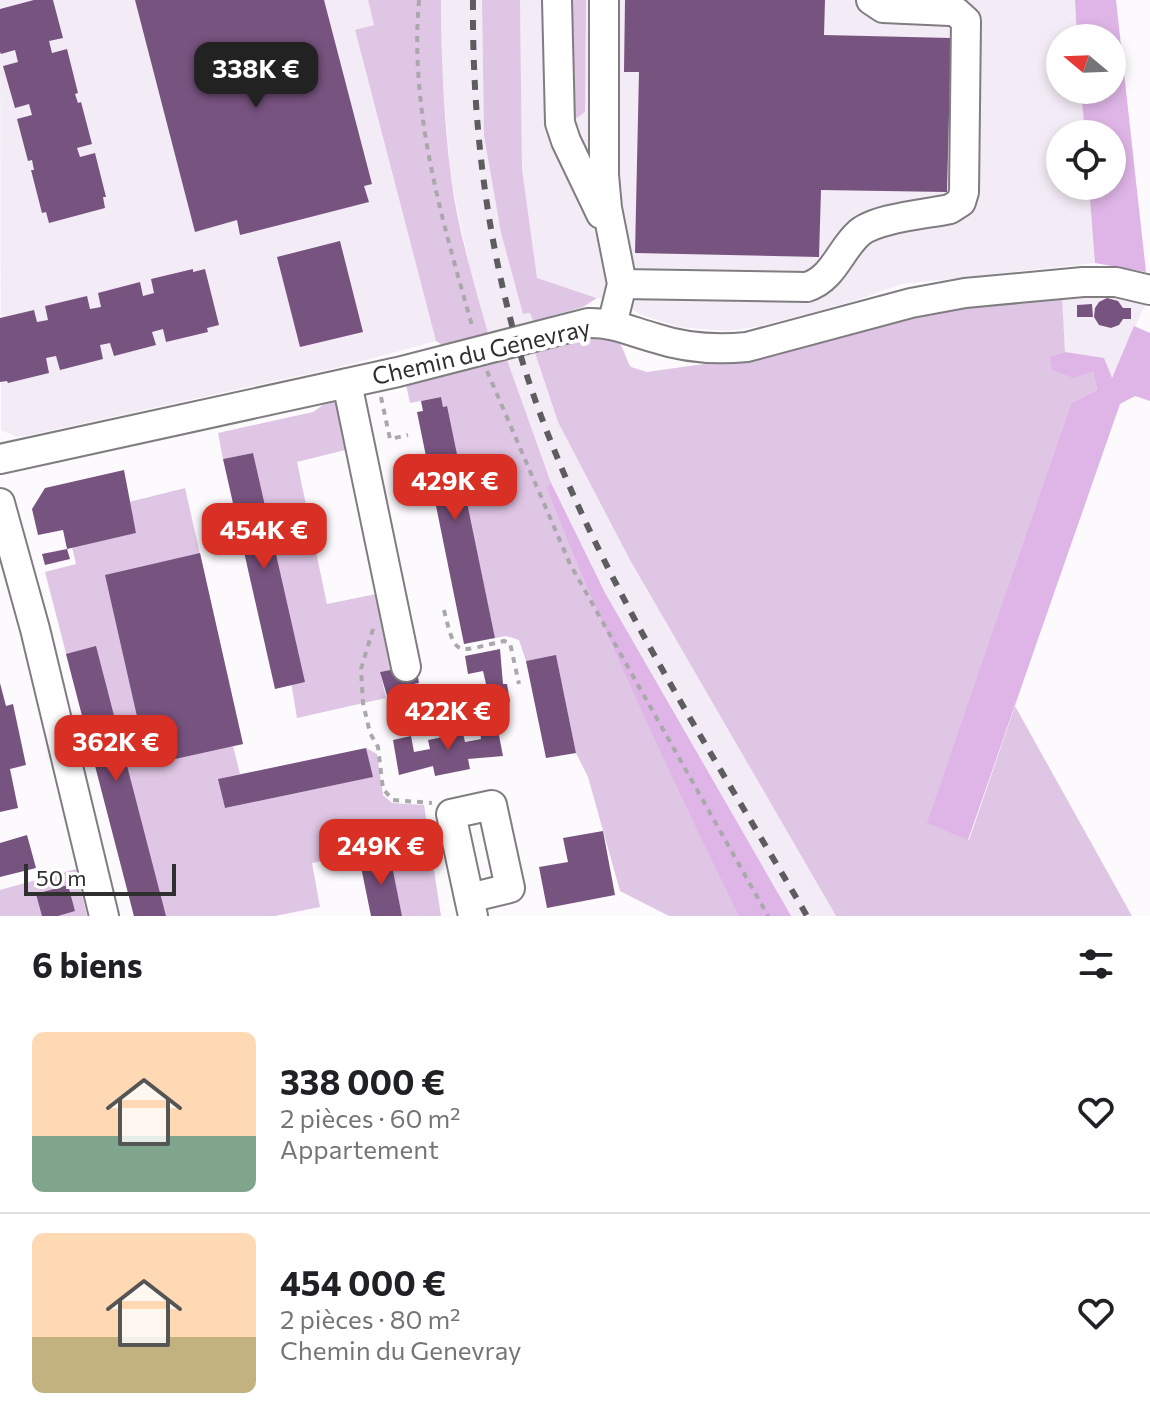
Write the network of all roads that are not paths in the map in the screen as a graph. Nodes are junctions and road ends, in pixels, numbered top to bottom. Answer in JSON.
{"nodes":[{"id":1,"x":557,"y":0,"type":"edge"},
{"id":2,"x":604,"y":0,"type":"edge"},
{"id":3,"x":871,"y":0,"type":"edge"},
{"id":4,"x":613,"y":240,"type":"junction"},
{"id":5,"x":622,"y":284,"type":"junction"},
{"id":6,"x":1150,"y":290,"type":"edge"},
{"id":7,"x":612,"y":325,"type":"junction"},
{"id":8,"x":347,"y":383,"type":"junction"},
{"id":9,"x":0,"y":459,"type":"edge"},
{"id":10,"x":0,"y":503,"type":"edge"},
{"id":11,"x":406,"y":667,"type":"dead end"},
{"id":12,"x":104,"y":916,"type":"edge"}],
"edges":[{"from":1,"to":4,"type":"street"},
{"from":2,"to":4,"type":"street"},
{"from":3,"to":5,"type":"street"},
{"from":4,"to":5,"type":"street"},
{"from":5,"to":7,"type":"street"},
{"from":6,"to":7,"type":"street","name":"Chemin du Genevray"},
{"from":7,"to":8,"type":"street","name":"Chemin du Genevray"},
{"from":8,"to":9,"type":"street","name":"Chemin du Genevray"},
{"from":8,"to":11,"type":"street"},
{"from":10,"to":12,"type":"street"}]}
